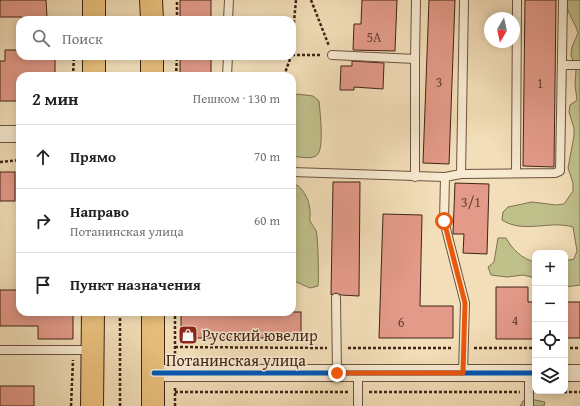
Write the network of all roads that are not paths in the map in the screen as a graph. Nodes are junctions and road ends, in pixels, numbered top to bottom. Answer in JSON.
{"nodes":[{"id":1,"x":94,"y":0,"type":"edge"},
{"id":2,"x":152,"y":0,"type":"edge"},
{"id":3,"x":228,"y":0,"type":"edge"},
{"id":4,"x":416,"y":0,"type":"edge"},
{"id":5,"x":464,"y":0,"type":"edge"},
{"id":6,"x":517,"y":0,"type":"edge"},
{"id":7,"x":563,"y":0,"type":"edge"},
{"id":8,"x":94,"y":16,"type":"edge"},
{"id":9,"x":152,"y":16,"type":"edge"},
{"id":10,"x":228,"y":16,"type":"edge"},
{"id":11,"x":332,"y":55,"type":"road end"},
{"id":12,"x":416,"y":59,"type":"junction"},
{"id":13,"x":94,"y":60,"type":"edge"},
{"id":14,"x":152,"y":60,"type":"edge"},
{"id":15,"x":228,"y":60,"type":"edge"},
{"id":16,"x":580,"y":65,"type":"edge"},
{"id":17,"x":562,"y":66,"type":"junction"},
{"id":18,"x":94,"y":72,"type":"edge"},
{"id":19,"x":152,"y":72,"type":"edge"},
{"id":20,"x":227,"y":72,"type":"edge"},
{"id":21,"x":0,"y":134,"type":"edge"},
{"id":22,"x":16,"y":134,"type":"edge"},
{"id":23,"x":296,"y":172,"type":"edge"},
{"id":24,"x":516,"y":173,"type":"junction"},
{"id":25,"x":461,"y":174,"type":"junction"},
{"id":26,"x":415,"y":177,"type":"junction"},
{"id":27,"x":445,"y":178,"type":"junction"},
{"id":28,"x":336,"y":298,"type":"dead end"},
{"id":29,"x":93,"y":316,"type":"edge"},
{"id":30,"x":153,"y":316,"type":"edge"},
{"id":31,"x":0,"y":350,"type":"edge"},
{"id":32,"x":92,"y":350,"type":"junction"},
{"id":33,"x":154,"y":373,"type":"junction"},
{"id":34,"x":337,"y":373,"type":"junction"},
{"id":35,"x":358,"y":373,"type":"junction"},
{"id":36,"x":463,"y":373,"type":"junction"},
{"id":37,"x":532,"y":373,"type":"edge"},
{"id":38,"x":568,"y":373,"type":"edge"},
{"id":39,"x":580,"y":373,"type":"edge"},
{"id":40,"x":92,"y":406,"type":"edge"},
{"id":41,"x":153,"y":406,"type":"edge"},
{"id":42,"x":358,"y":406,"type":"edge"},
{"id":43,"x":529,"y":406,"type":"edge"}],
"edges":[{"from":1,"to":8,"type":"main road"},
{"from":2,"to":9,"type":"main road"},
{"from":3,"to":10,"type":"lane"},
{"from":4,"to":12,"type":"lane"},
{"from":5,"to":25,"type":"lane"},
{"from":6,"to":24,"type":"lane"},
{"from":7,"to":17,"type":"lane"},
{"from":11,"to":12,"type":"lane"},
{"from":12,"to":26,"type":"lane"},
{"from":13,"to":18,"type":"main road"},
{"from":14,"to":19,"type":"main road"},
{"from":15,"to":20,"type":"lane"},
{"from":16,"to":17,"type":"lane"},
{"from":17,"to":24,"type":"lane"},
{"from":21,"to":22,"type":"street"},
{"from":23,"to":26,"type":"lane"},
{"from":24,"to":25,"type":"lane"},
{"from":25,"to":27,"type":"lane"},
{"from":26,"to":27,"type":"lane"},
{"from":27,"to":36,"type":"lane"},
{"from":28,"to":34,"type":"lane"},
{"from":29,"to":32,"type":"main road"},
{"from":30,"to":33,"type":"main road"},
{"from":31,"to":32,"type":"lane"},
{"from":32,"to":40,"type":"main road"},
{"from":33,"to":34,"type":"street","name":"Потанинская улица"},
{"from":33,"to":41,"type":"main road"},
{"from":34,"to":35,"type":"street","name":"Потанинская улица"},
{"from":35,"to":36,"type":"street","name":"Потанинская улица"},
{"from":35,"to":42,"type":"lane"},
{"from":36,"to":37,"type":"street","name":"Потанинская улица"},
{"from":37,"to":43,"type":"lane"},
{"from":38,"to":39,"type":"street"}]}
